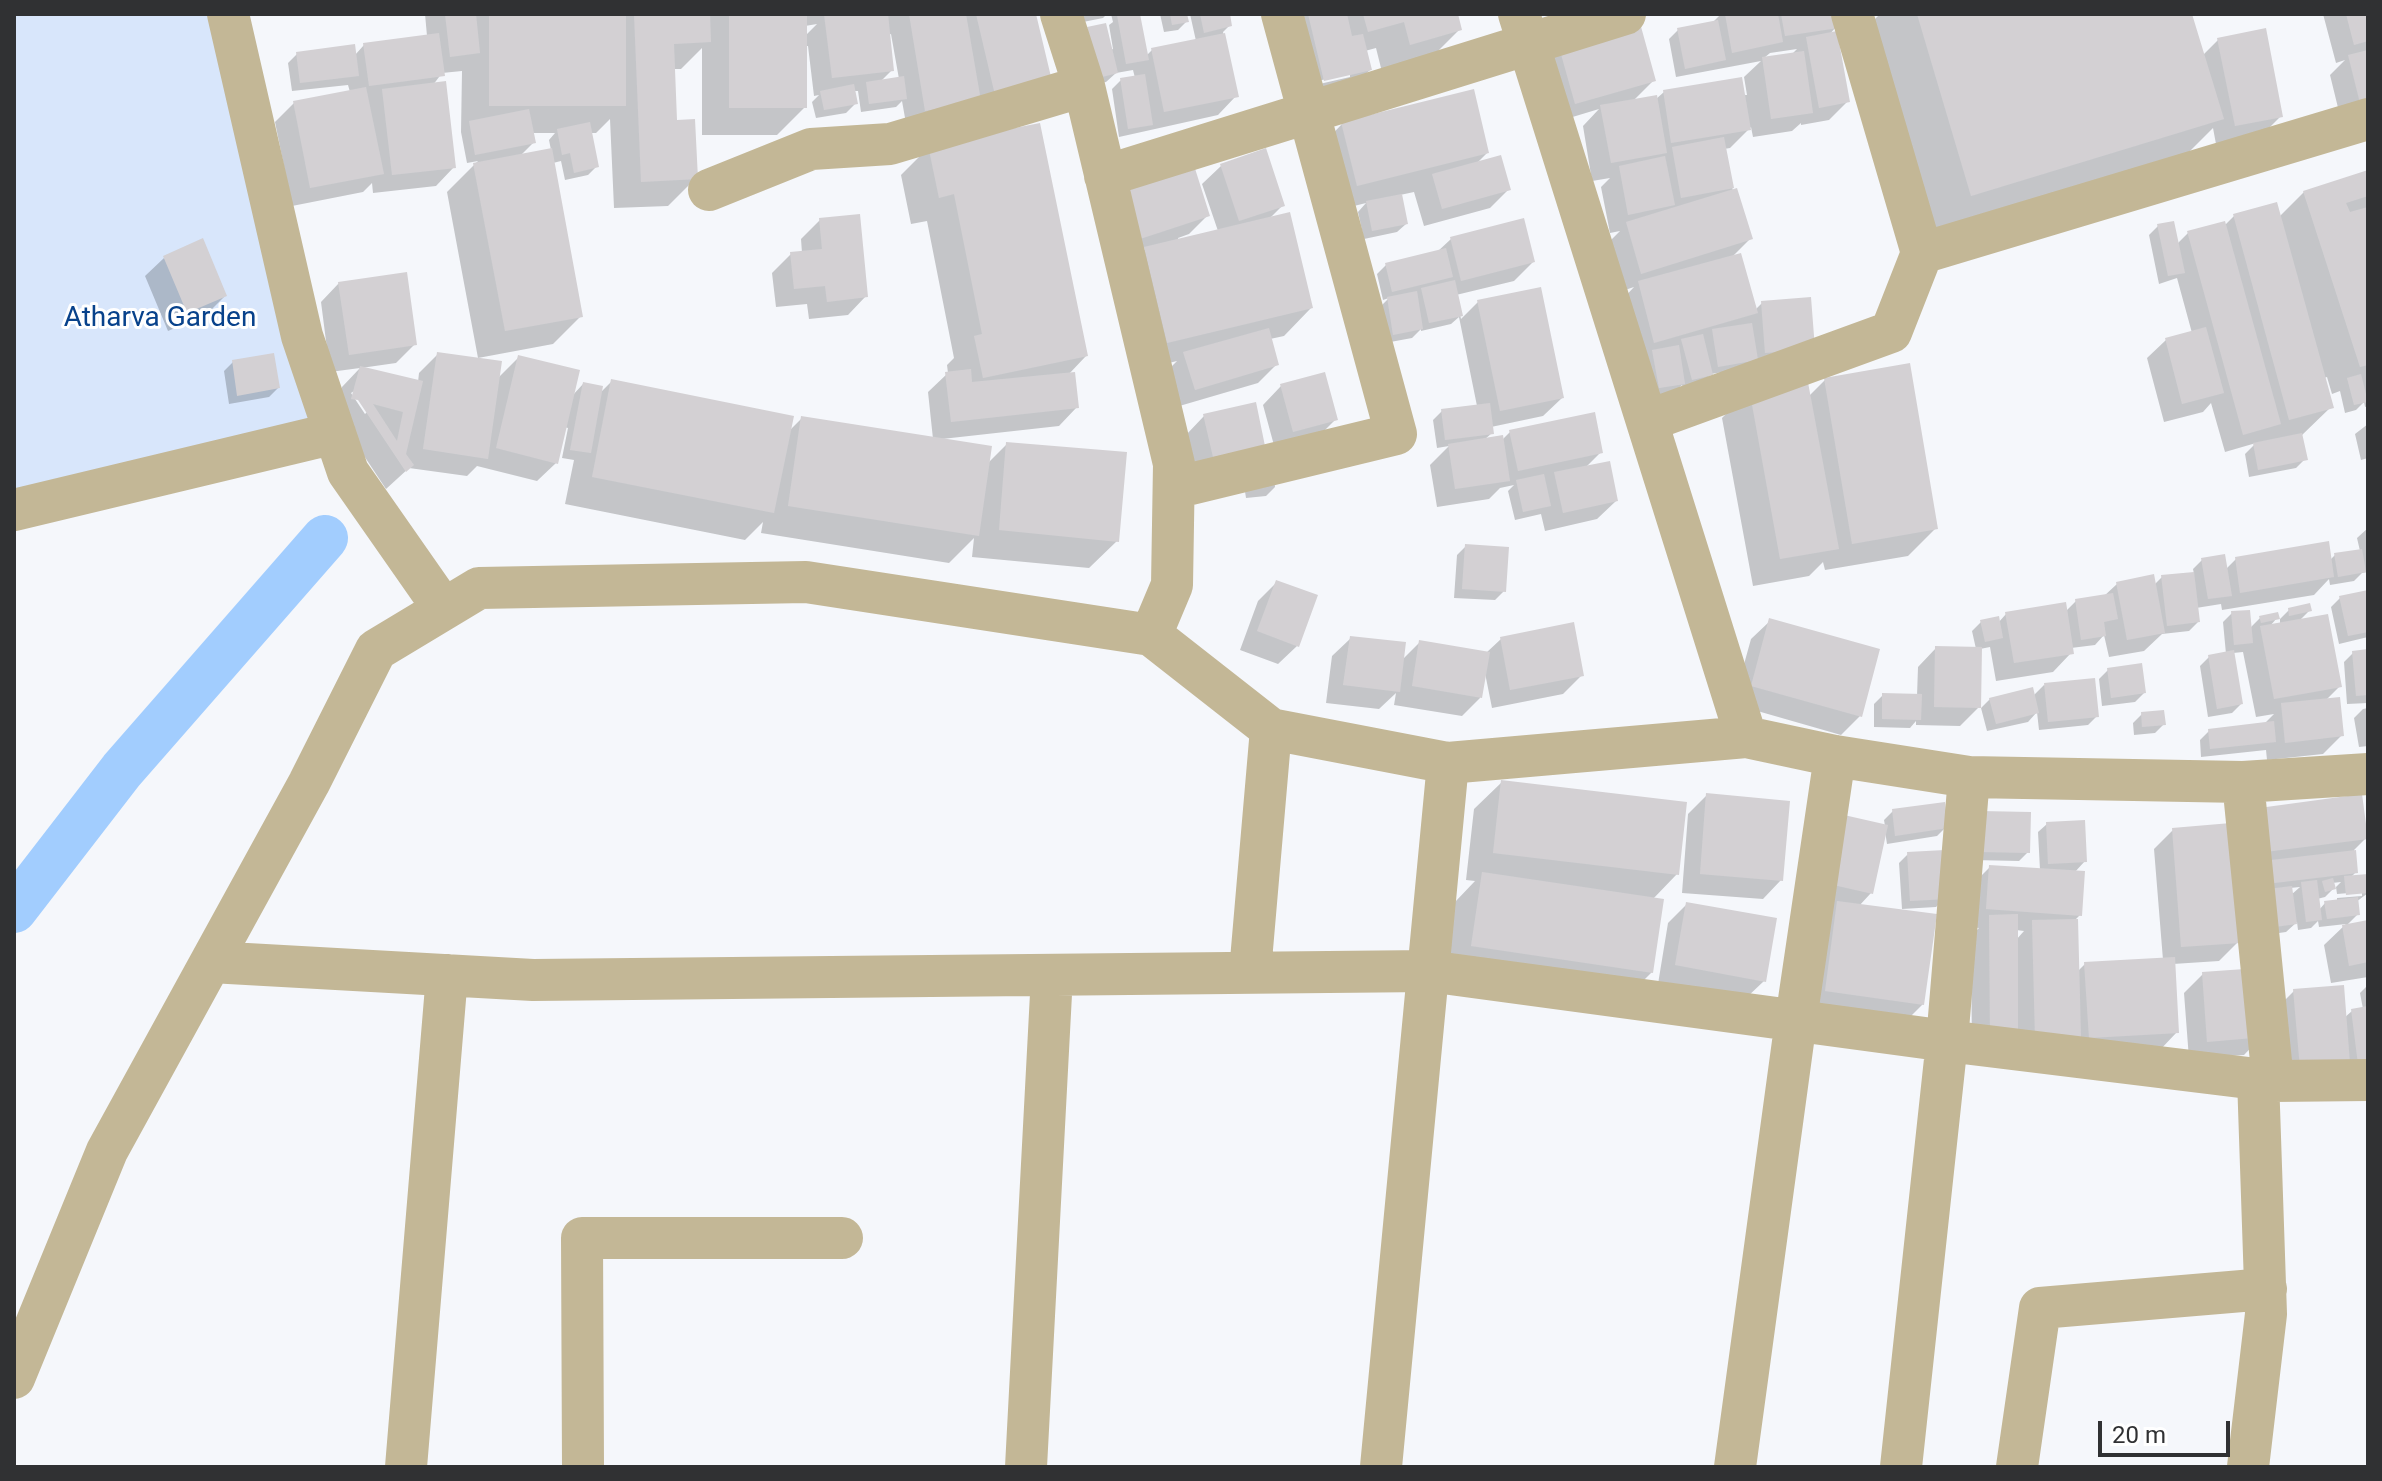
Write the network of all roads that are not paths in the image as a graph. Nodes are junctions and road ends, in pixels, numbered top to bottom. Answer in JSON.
{"nodes":[{"id":1,"x":228,"y":14,"type":"edge"},
{"id":2,"x":1061,"y":14,"type":"edge"},
{"id":3,"x":1282,"y":14,"type":"edge"},
{"id":4,"x":1625,"y":14,"type":"edge"},
{"id":5,"x":1852,"y":14,"type":"edge"},
{"id":6,"x":1523,"y":28,"type":"edge"},
{"id":7,"x":1084,"y":86,"type":"junction"},
{"id":8,"x":1308,"y":112,"type":"junction"},
{"id":9,"x":2368,"y":119,"type":"edge"},
{"id":10,"x":1105,"y":176,"type":"junction"},
{"id":11,"x":709,"y":190,"type":"dead end"},
{"id":12,"x":1922,"y":253,"type":"junction"},
{"id":13,"x":1647,"y":421,"type":"junction"},
{"id":14,"x":335,"y":433,"type":"junction"},
{"id":15,"x":1174,"y":488,"type":"junction"},
{"id":16,"x":14,"y":510,"type":"edge"},
{"id":17,"x":443,"y":608,"type":"junction"},
{"id":18,"x":1151,"y":635,"type":"junction"},
{"id":19,"x":1271,"y":729,"type":"junction"},
{"id":20,"x":1746,"y":737,"type":"junction"},
{"id":21,"x":1835,"y":756,"type":"junction"},
{"id":22,"x":1448,"y":763,"type":"junction"},
{"id":23,"x":2368,"y":774,"type":"edge"},
{"id":24,"x":1969,"y":777,"type":"junction"},
{"id":25,"x":2243,"y":782,"type":"junction"},
{"id":26,"x":211,"y":962,"type":"junction"},
{"id":27,"x":1428,"y":971,"type":"junction"},
{"id":28,"x":1250,"y":972,"type":"junction"},
{"id":29,"x":447,"y":975,"type":"junction"},
{"id":30,"x":1052,"y":975,"type":"junction"},
{"id":31,"x":1796,"y":1020,"type":"junction"},
{"id":32,"x":1947,"y":1041,"type":"junction"},
{"id":33,"x":2266,"y":1080,"type":"junction"},
{"id":34,"x":2368,"y":1080,"type":"edge"},
{"id":35,"x":842,"y":1238,"type":"dead end"},
{"id":36,"x":2266,"y":1289,"type":"junction"},
{"id":37,"x":14,"y":1378,"type":"edge"},
{"id":38,"x":406,"y":1467,"type":"edge"},
{"id":39,"x":583,"y":1467,"type":"edge"},
{"id":40,"x":1026,"y":1467,"type":"edge"},
{"id":41,"x":1381,"y":1467,"type":"edge"},
{"id":42,"x":1735,"y":1467,"type":"edge"},
{"id":43,"x":1901,"y":1467,"type":"edge"},
{"id":44,"x":2017,"y":1467,"type":"edge"},
{"id":45,"x":2248,"y":1467,"type":"edge"}],
"edges":[{"from":1,"to":14,"type":"street"},
{"from":2,"to":7,"type":"street"},
{"from":3,"to":8,"type":"street"},
{"from":4,"to":6,"type":"street"},
{"from":5,"to":12,"type":"street"},
{"from":6,"to":8,"type":"street"},
{"from":6,"to":13,"type":"street"},
{"from":7,"to":10,"type":"street"},
{"from":7,"to":11,"type":"street"},
{"from":8,"to":10,"type":"street"},
{"from":8,"to":15,"type":"street"},
{"from":9,"to":12,"type":"street"},
{"from":10,"to":15,"type":"street"},
{"from":12,"to":13,"type":"street"},
{"from":13,"to":20,"type":"street"},
{"from":14,"to":16,"type":"street"},
{"from":14,"to":17,"type":"street"},
{"from":15,"to":18,"type":"street"},
{"from":17,"to":18,"type":"street"},
{"from":17,"to":26,"type":"street"},
{"from":18,"to":19,"type":"street"},
{"from":19,"to":22,"type":"street"},
{"from":19,"to":28,"type":"street"},
{"from":20,"to":21,"type":"street"},
{"from":20,"to":22,"type":"street"},
{"from":21,"to":24,"type":"street"},
{"from":21,"to":31,"type":"street"},
{"from":22,"to":27,"type":"street"},
{"from":23,"to":25,"type":"street"},
{"from":24,"to":25,"type":"street"},
{"from":24,"to":32,"type":"street"},
{"from":25,"to":33,"type":"street"},
{"from":26,"to":29,"type":"street"},
{"from":26,"to":37,"type":"street"},
{"from":27,"to":28,"type":"street"},
{"from":27,"to":31,"type":"street"},
{"from":27,"to":41,"type":"street"},
{"from":28,"to":30,"type":"street"},
{"from":29,"to":30,"type":"street"},
{"from":29,"to":38,"type":"street"},
{"from":30,"to":40,"type":"street"},
{"from":31,"to":32,"type":"street"},
{"from":31,"to":42,"type":"street"},
{"from":32,"to":33,"type":"street"},
{"from":32,"to":43,"type":"street"},
{"from":33,"to":34,"type":"street"},
{"from":33,"to":36,"type":"street"},
{"from":35,"to":39,"type":"street"},
{"from":36,"to":44,"type":"street"},
{"from":36,"to":45,"type":"street"}]}
